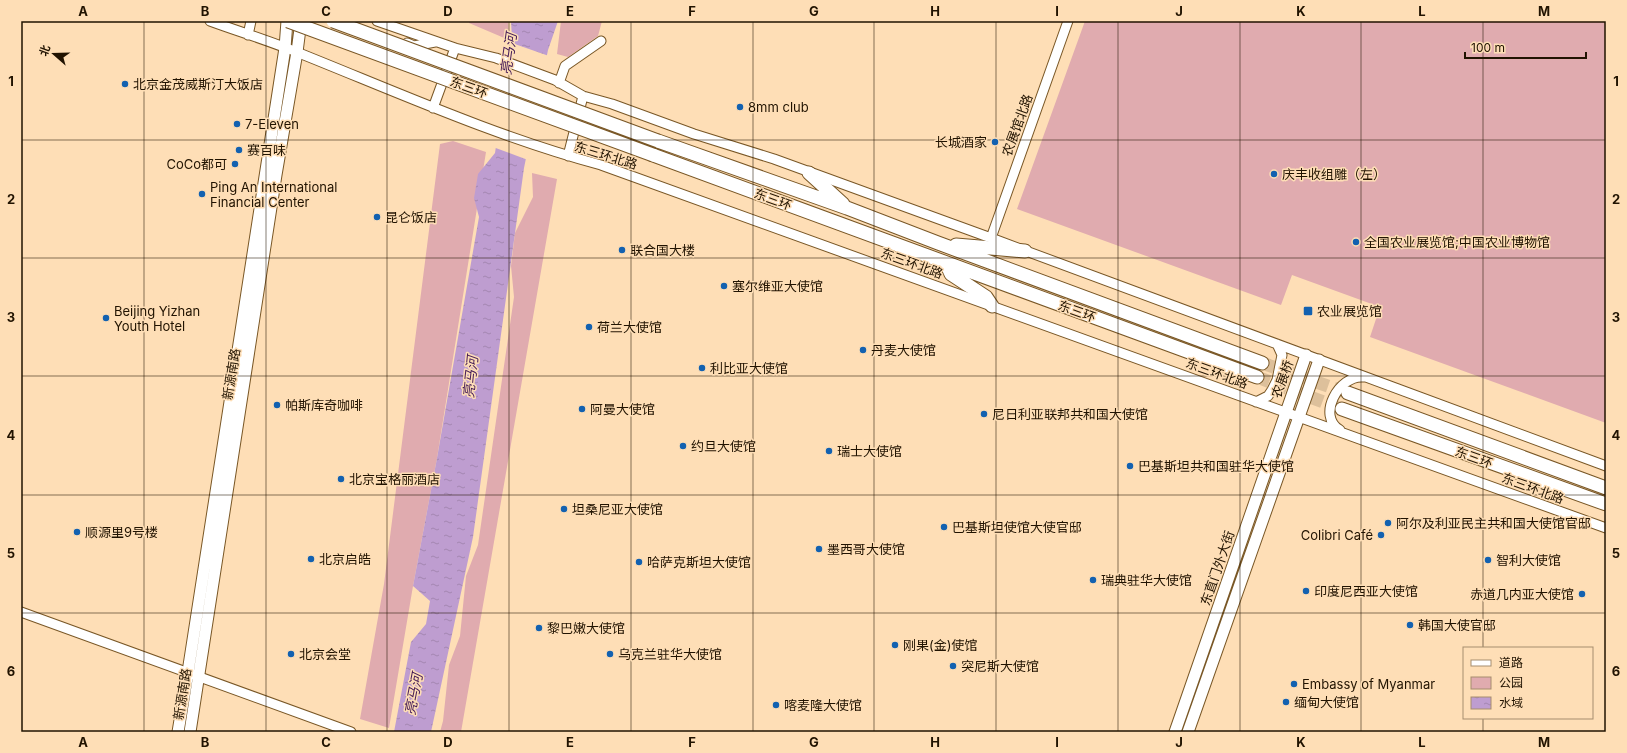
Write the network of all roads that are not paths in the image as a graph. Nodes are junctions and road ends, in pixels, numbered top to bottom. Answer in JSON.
{"nodes":[{"id":1,"x":210,"y":21,"type":"edge"},
{"id":2,"x":251,"y":21,"type":"edge"},
{"id":3,"x":288,"y":21,"type":"edge"},
{"id":4,"x":301,"y":21,"type":"edge"},
{"id":5,"x":306,"y":21,"type":"edge"},
{"id":6,"x":333,"y":21,"type":"edge"},
{"id":7,"x":344,"y":21,"type":"edge"},
{"id":8,"x":377,"y":21,"type":"edge"},
{"id":9,"x":1068,"y":21,"type":"edge"},
{"id":10,"x":248,"y":34,"type":"junction"},
{"id":11,"x":601,"y":41,"type":"dead end"},
{"id":12,"x":436,"y":42,"type":"junction"},
{"id":13,"x":285,"y":48,"type":"junction"},
{"id":14,"x":455,"y":48,"type":"junction"},
{"id":15,"x":297,"y":52,"type":"junction"},
{"id":16,"x":557,"y":82,"type":"junction"},
{"id":17,"x":584,"y":96,"type":"junction"},
{"id":18,"x":433,"y":108,"type":"junction"},
{"id":19,"x":568,"y":156,"type":"junction"},
{"id":20,"x":809,"y":173,"type":"junction"},
{"id":21,"x":847,"y":208,"type":"junction"},
{"id":22,"x":991,"y":238,"type":"junction"},
{"id":23,"x":938,"y":243,"type":"junction"},
{"id":24,"x":1024,"y":251,"type":"junction"},
{"id":25,"x":946,"y":263,"type":"junction"},
{"id":26,"x":992,"y":306,"type":"junction"},
{"id":27,"x":1277,"y":344,"type":"junction"},
{"id":28,"x":1306,"y":355,"type":"junction"},
{"id":29,"x":1319,"y":360,"type":"junction"},
{"id":30,"x":1262,"y":363,"type":"tunnel mouth"},
{"id":31,"x":1257,"y":377,"type":"tunnel mouth"},
{"id":32,"x":1368,"y":378,"type":"junction"},
{"id":33,"x":1348,"y":393,"type":"tunnel mouth"},
{"id":34,"x":1256,"y":402,"type":"junction"},
{"id":35,"x":1342,"y":409,"type":"tunnel mouth"},
{"id":36,"x":1285,"y":412,"type":"junction"},
{"id":37,"x":1298,"y":417,"type":"junction"},
{"id":38,"x":1346,"y":434,"type":"junction"},
{"id":39,"x":1606,"y":466,"type":"edge"},
{"id":40,"x":1606,"y":488,"type":"edge"},
{"id":41,"x":1606,"y":504,"type":"edge"},
{"id":42,"x":1606,"y":528,"type":"edge"},
{"id":43,"x":21,"y":612,"type":"edge"},
{"id":44,"x":188,"y":672,"type":"junction"},
{"id":45,"x":199,"y":676,"type":"junction"},
{"id":46,"x":178,"y":732,"type":"edge"},
{"id":47,"x":190,"y":732,"type":"edge"},
{"id":48,"x":351,"y":732,"type":"edge"},
{"id":49,"x":1175,"y":732,"type":"edge"},
{"id":50,"x":1188,"y":732,"type":"edge"}],
"edges":[{"from":1,"to":10,"type":"street","name":"东三环北路"},
{"from":2,"to":10,"type":"street"},
{"from":3,"to":13,"type":"main road","name":"新源南路"},
{"from":3,"to":25,"type":"highway","name":"东三环","bridge":true},
{"from":4,"to":15,"type":"main road","name":"新源南路"},
{"from":5,"to":15,"type":"street"},
{"from":6,"to":21,"type":"highway","name":"东三环","bridge":true},
{"from":7,"to":12,"type":"street"},
{"from":8,"to":12,"type":"street"},
{"from":9,"to":22,"type":"street","name":"农展馆北路"},
{"from":10,"to":13,"type":"street","name":"东三环北路"},
{"from":11,"to":16,"type":"street"},
{"from":12,"to":14,"type":"street"},
{"from":13,"to":15,"type":"street","name":"东三环北路"},
{"from":13,"to":44,"type":"main road","name":"新源南路"},
{"from":14,"to":16,"type":"street"},
{"from":14,"to":18,"type":"street"},
{"from":15,"to":18,"type":"street","name":"东三环北路"},
{"from":15,"to":45,"type":"main road","name":"新源南路"},
{"from":16,"to":17,"type":"street"},
{"from":17,"to":19,"type":"street"},
{"from":17,"to":20,"type":"street"},
{"from":18,"to":19,"type":"street","name":"东三环北路"},
{"from":19,"to":26,"type":"street","name":"东三环北路"},
{"from":20,"to":21,"type":"highway"},
{"from":20,"to":22,"type":"street"},
{"from":21,"to":23,"type":"highway","name":"东三环"},
{"from":22,"to":24,"type":"street"},
{"from":23,"to":24,"type":"highway"},
{"from":23,"to":30,"type":"highway","name":"东三环"},
{"from":24,"to":27,"type":"street"},
{"from":25,"to":26,"type":"highway"},
{"from":25,"to":31,"type":"highway","name":"东三环"},
{"from":26,"to":34,"type":"street","name":"东三环北路"},
{"from":27,"to":28,"type":"street"},
{"from":27,"to":34,"type":"street"},
{"from":28,"to":29,"type":"street"},
{"from":28,"to":36,"type":"main road","name":"农展桥"},
{"from":29,"to":32,"type":"street"},
{"from":29,"to":37,"type":"main road"},
{"from":32,"to":38,"type":"street"},
{"from":32,"to":39,"type":"street"},
{"from":33,"to":40,"type":"highway","name":"东三环"},
{"from":34,"to":36,"type":"street","name":"东三环北路"},
{"from":35,"to":41,"type":"highway","name":"东三环"},
{"from":36,"to":37,"type":"street","name":"东三环北路"},
{"from":36,"to":49,"type":"main road","name":"东直门外大街"},
{"from":37,"to":38,"type":"street","name":"东三环北路"},
{"from":37,"to":50,"type":"main road","name":"东直门外大街"},
{"from":38,"to":42,"type":"street","name":"东三环北路"},
{"from":43,"to":44,"type":"street"},
{"from":44,"to":45,"type":"street"},
{"from":44,"to":46,"type":"main road","name":"新源南路"},
{"from":45,"to":47,"type":"main road","name":"新源南路"},
{"from":45,"to":48,"type":"street"}]}
